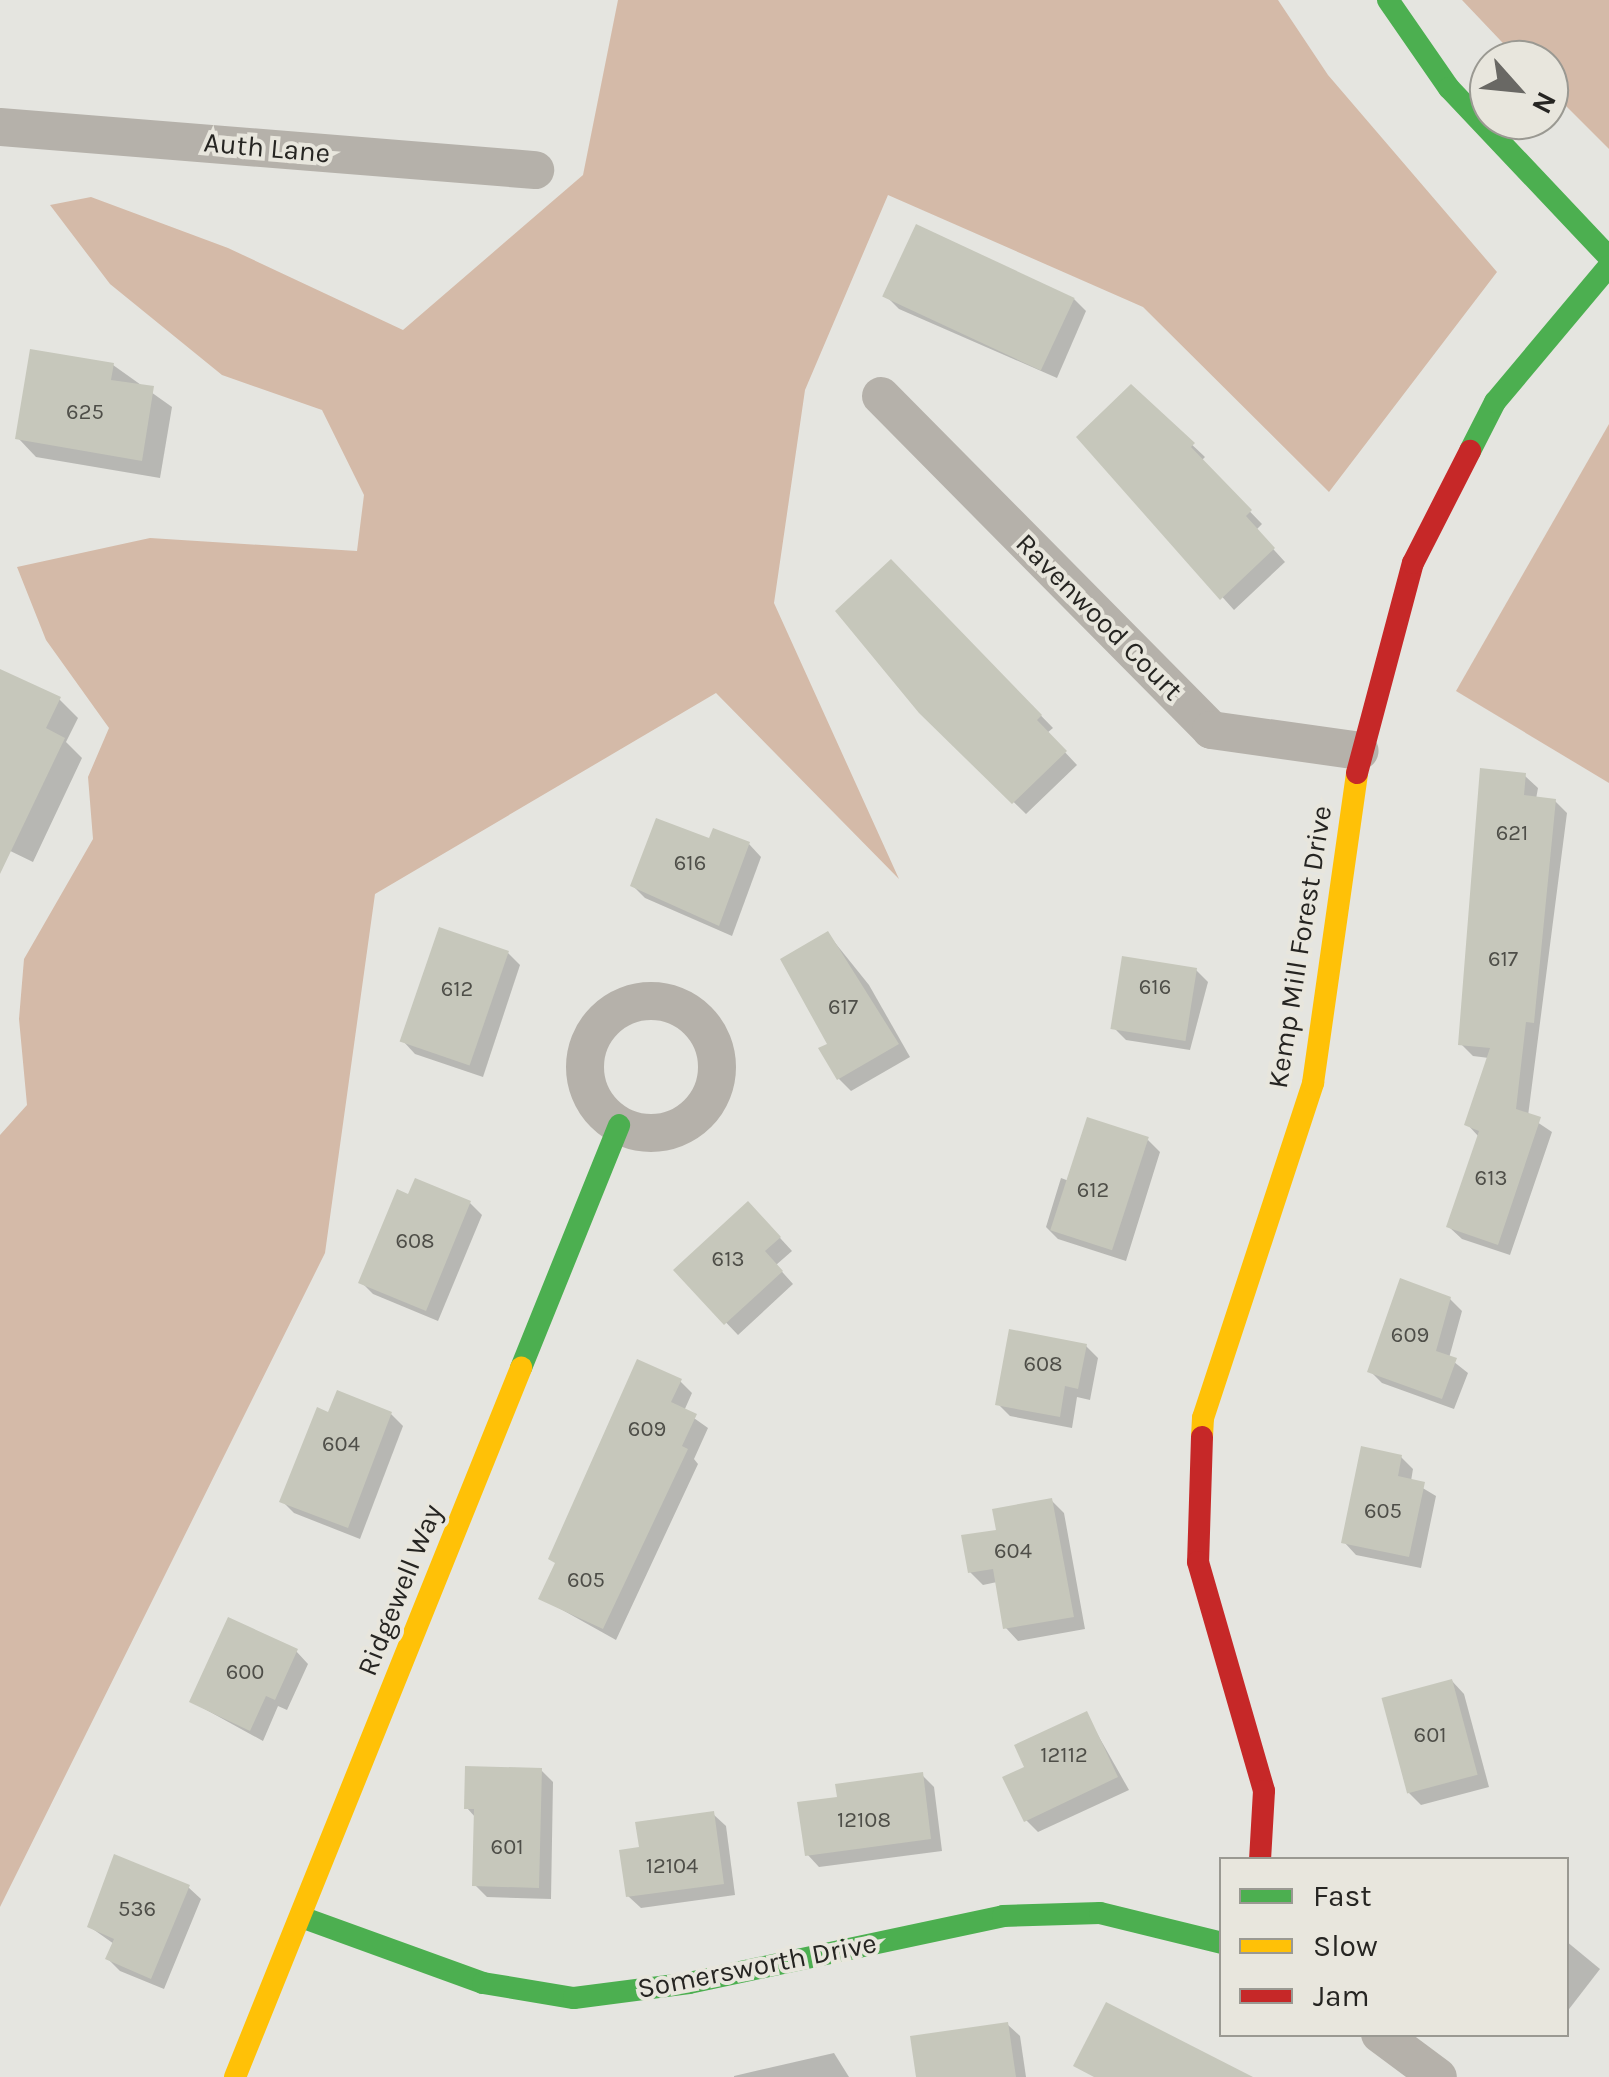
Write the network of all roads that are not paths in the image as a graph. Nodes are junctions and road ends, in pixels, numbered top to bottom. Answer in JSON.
{"nodes":[{"id":1,"x":1388,"y":0,"type":"edge"},
{"id":2,"x":0,"y":127,"type":"edge"},
{"id":3,"x":535,"y":170,"type":"dead end"},
{"id":4,"x":1609,"y":257,"type":"edge"},
{"id":5,"x":1609,"y":266,"type":"edge"},
{"id":6,"x":881,"y":396,"type":"dead end"},
{"id":7,"x":1360,"y":751,"type":"junction"},
{"id":8,"x":619,"y":1125,"type":"dead end"},
{"id":9,"x":1260,"y":1857,"type":"edge"},
{"id":10,"x":300,"y":1916,"type":"junction"},
{"id":11,"x":1219,"y":1942,"type":"edge"},
{"id":12,"x":1384,"y":2037,"type":"edge"},
{"id":13,"x":235,"y":2077,"type":"edge"},
{"id":14,"x":1438,"y":2077,"type":"edge"}],
"edges":[{"from":1,"to":4,"type":"street"},
{"from":2,"to":3,"type":"street","name":"Auth Lane"},
{"from":5,"to":7,"type":"street","name":"Kemp Mill Forest Drive"},
{"from":6,"to":7,"type":"street","name":"Ravenwood Court"},
{"from":7,"to":9,"type":"street","name":"Kemp Mill Forest Drive"},
{"from":8,"to":10,"type":"street","name":"Ridgewell Way"},
{"from":10,"to":11,"type":"street","name":"Somersworth Drive"},
{"from":10,"to":13,"type":"street","name":"Ridgewell Way"},
{"from":12,"to":14,"type":"street"}]}
